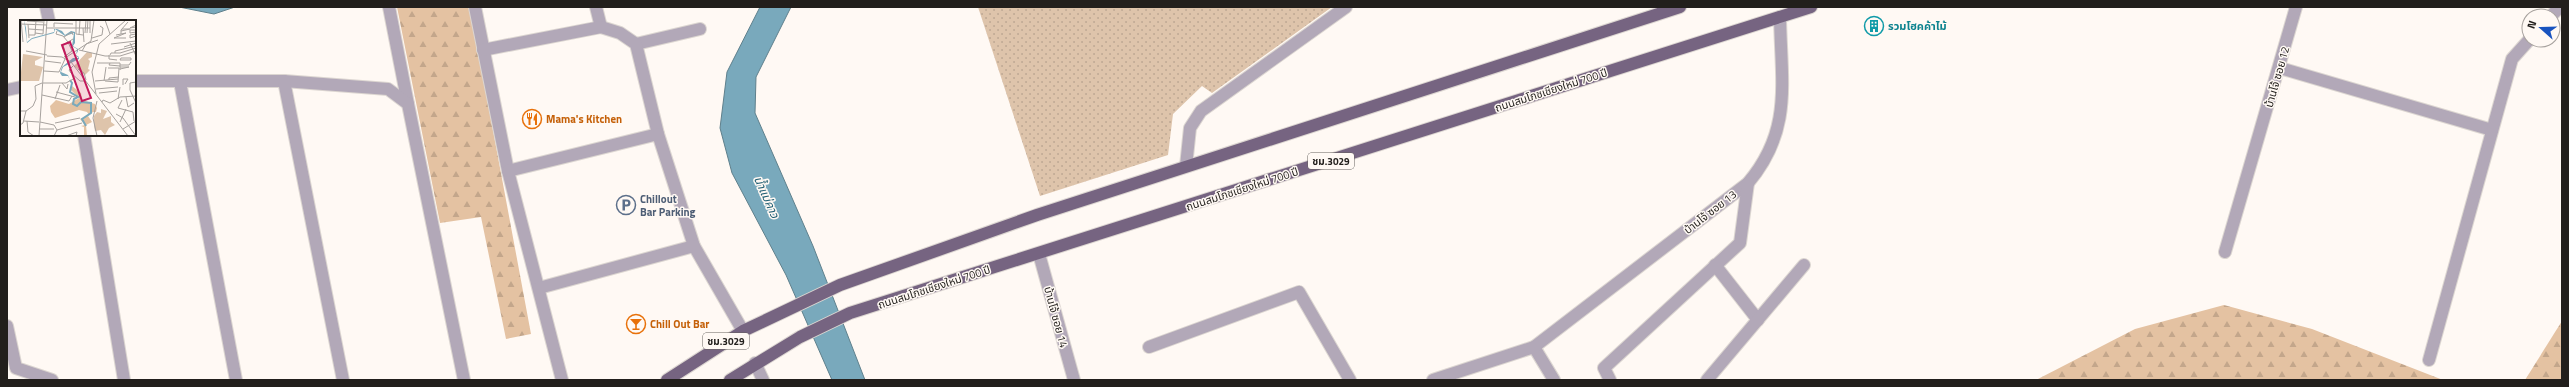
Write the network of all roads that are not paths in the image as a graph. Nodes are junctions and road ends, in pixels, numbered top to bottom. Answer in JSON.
{"nodes":[{"id":1,"x":46,"y":7,"type":"edge"},
{"id":2,"x":389,"y":7,"type":"edge"},
{"id":3,"x":476,"y":7,"type":"edge"},
{"id":4,"x":596,"y":7,"type":"edge"},
{"id":5,"x":1346,"y":7,"type":"edge"},
{"id":6,"x":1680,"y":7,"type":"edge"},
{"id":7,"x":1811,"y":7,"type":"edge"},
{"id":8,"x":2296,"y":7,"type":"edge"},
{"id":9,"x":1780,"y":17,"type":"junction"},
{"id":10,"x":48,"y":20,"type":"edge"},
{"id":11,"x":601,"y":27,"type":"junction"},
{"id":12,"x":700,"y":29,"type":"dead end"},
{"id":13,"x":636,"y":44,"type":"junction"},
{"id":14,"x":2522,"y":48,"type":"edge"},
{"id":15,"x":483,"y":50,"type":"junction"},
{"id":16,"x":2280,"y":68,"type":"junction"},
{"id":17,"x":136,"y":80,"type":"edge"},
{"id":18,"x":180,"y":82,"type":"junction"},
{"id":19,"x":284,"y":82,"type":"junction"},
{"id":20,"x":20,"y":87,"type":"edge"},
{"id":21,"x":7,"y":90,"type":"edge"},
{"id":22,"x":408,"y":104,"type":"junction"},
{"id":23,"x":2492,"y":130,"type":"junction"},
{"id":24,"x":658,"y":134,"type":"junction"},
{"id":25,"x":84,"y":136,"type":"edge"},
{"id":26,"x":1186,"y":166,"type":"junction"},
{"id":27,"x":508,"y":170,"type":"junction"},
{"id":28,"x":1748,"y":183,"type":"junction"},
{"id":29,"x":694,"y":246,"type":"junction"},
{"id":30,"x":2225,"y":252,"type":"dead end"},
{"id":31,"x":1039,"y":254,"type":"junction"},
{"id":32,"x":1716,"y":265,"type":"junction"},
{"id":33,"x":1804,"y":266,"type":"dead end"},
{"id":34,"x":539,"y":288,"type":"junction"},
{"id":35,"x":1758,"y":320,"type":"junction"},
{"id":36,"x":7,"y":326,"type":"edge"},
{"id":37,"x":743,"y":331,"type":"junction"},
{"id":38,"x":1149,"y":347,"type":"dead end"},
{"id":39,"x":1534,"y":347,"type":"junction"},
{"id":40,"x":2429,"y":360,"type":"dead end"},
{"id":41,"x":755,"y":363,"type":"junction"},
{"id":42,"x":52,"y":380,"type":"edge"},
{"id":43,"x":124,"y":380,"type":"edge"},
{"id":44,"x":236,"y":380,"type":"edge"},
{"id":45,"x":343,"y":380,"type":"edge"},
{"id":46,"x":464,"y":380,"type":"edge"},
{"id":47,"x":562,"y":380,"type":"edge"},
{"id":48,"x":667,"y":380,"type":"edge"},
{"id":49,"x":730,"y":380,"type":"edge"},
{"id":50,"x":763,"y":380,"type":"edge"},
{"id":51,"x":1074,"y":380,"type":"edge"},
{"id":52,"x":1350,"y":380,"type":"edge"},
{"id":53,"x":1433,"y":380,"type":"edge"},
{"id":54,"x":1554,"y":380,"type":"edge"},
{"id":55,"x":1610,"y":380,"type":"edge"},
{"id":56,"x":1707,"y":380,"type":"edge"}],
"edges":[{"from":1,"to":10,"type":"street"},
{"from":2,"to":22,"type":"street"},
{"from":3,"to":15,"type":"street"},
{"from":4,"to":11,"type":"street"},
{"from":5,"to":26,"type":"street"},
{"from":6,"to":26,"type":"main road","number":"ชม.3029"},
{"from":7,"to":9,"type":"main road","name":"ถนนสมโภชเชียงใหม่ 700 ปี","number":"ชม.3029"},
{"from":8,"to":16,"type":"street","name":"บ้านโจ้ ซอย 12"},
{"from":9,"to":28,"type":"street","name":"บ้านโจ้ ซอย 13"},
{"from":9,"to":31,"type":"main road","name":"ถนนสมโภชเชียงใหม่ 700 ปี","number":"ชม.3029"},
{"from":11,"to":13,"type":"street"},
{"from":11,"to":15,"type":"street"},
{"from":12,"to":13,"type":"street"},
{"from":13,"to":24,"type":"street"},
{"from":14,"to":23,"type":"street"},
{"from":15,"to":27,"type":"street"},
{"from":16,"to":23,"type":"street"},
{"from":16,"to":30,"type":"street","name":"บ้านโจ้ ซอย 12"},
{"from":17,"to":18,"type":"street"},
{"from":18,"to":19,"type":"street"},
{"from":18,"to":44,"type":"street"},
{"from":19,"to":22,"type":"street"},
{"from":19,"to":45,"type":"street"},
{"from":20,"to":21,"type":"street"},
{"from":22,"to":46,"type":"street"},
{"from":23,"to":40,"type":"street"},
{"from":24,"to":27,"type":"street"},
{"from":24,"to":29,"type":"street"},
{"from":25,"to":43,"type":"street"},
{"from":26,"to":37,"type":"main road","number":"ชม.3029"},
{"from":27,"to":34,"type":"street"},
{"from":28,"to":32,"type":"street"},
{"from":28,"to":39,"type":"street","name":"บ้านโจ้ ซอย 13"},
{"from":29,"to":34,"type":"street"},
{"from":29,"to":37,"type":"street"},
{"from":31,"to":41,"type":"main road","name":"ถนนสมโภชเชียงใหม่ 700 ปี","number":"ชม.3029"},
{"from":31,"to":51,"type":"street","name":"บ้านโจ้ ซอย 14"},
{"from":32,"to":35,"type":"street"},
{"from":32,"to":55,"type":"street"},
{"from":33,"to":35,"type":"street"},
{"from":34,"to":47,"type":"street"},
{"from":35,"to":56,"type":"street"},
{"from":36,"to":42,"type":"street"},
{"from":37,"to":48,"type":"main road","number":"ชม.3029"},
{"from":38,"to":52,"type":"street"},
{"from":39,"to":53,"type":"street"},
{"from":39,"to":54,"type":"street"},
{"from":41,"to":49,"type":"main road","name":"ถนนสมโภชเชียงใหม่ 700 ปี","number":"ชม.3029"},
{"from":41,"to":50,"type":"street"}]}
